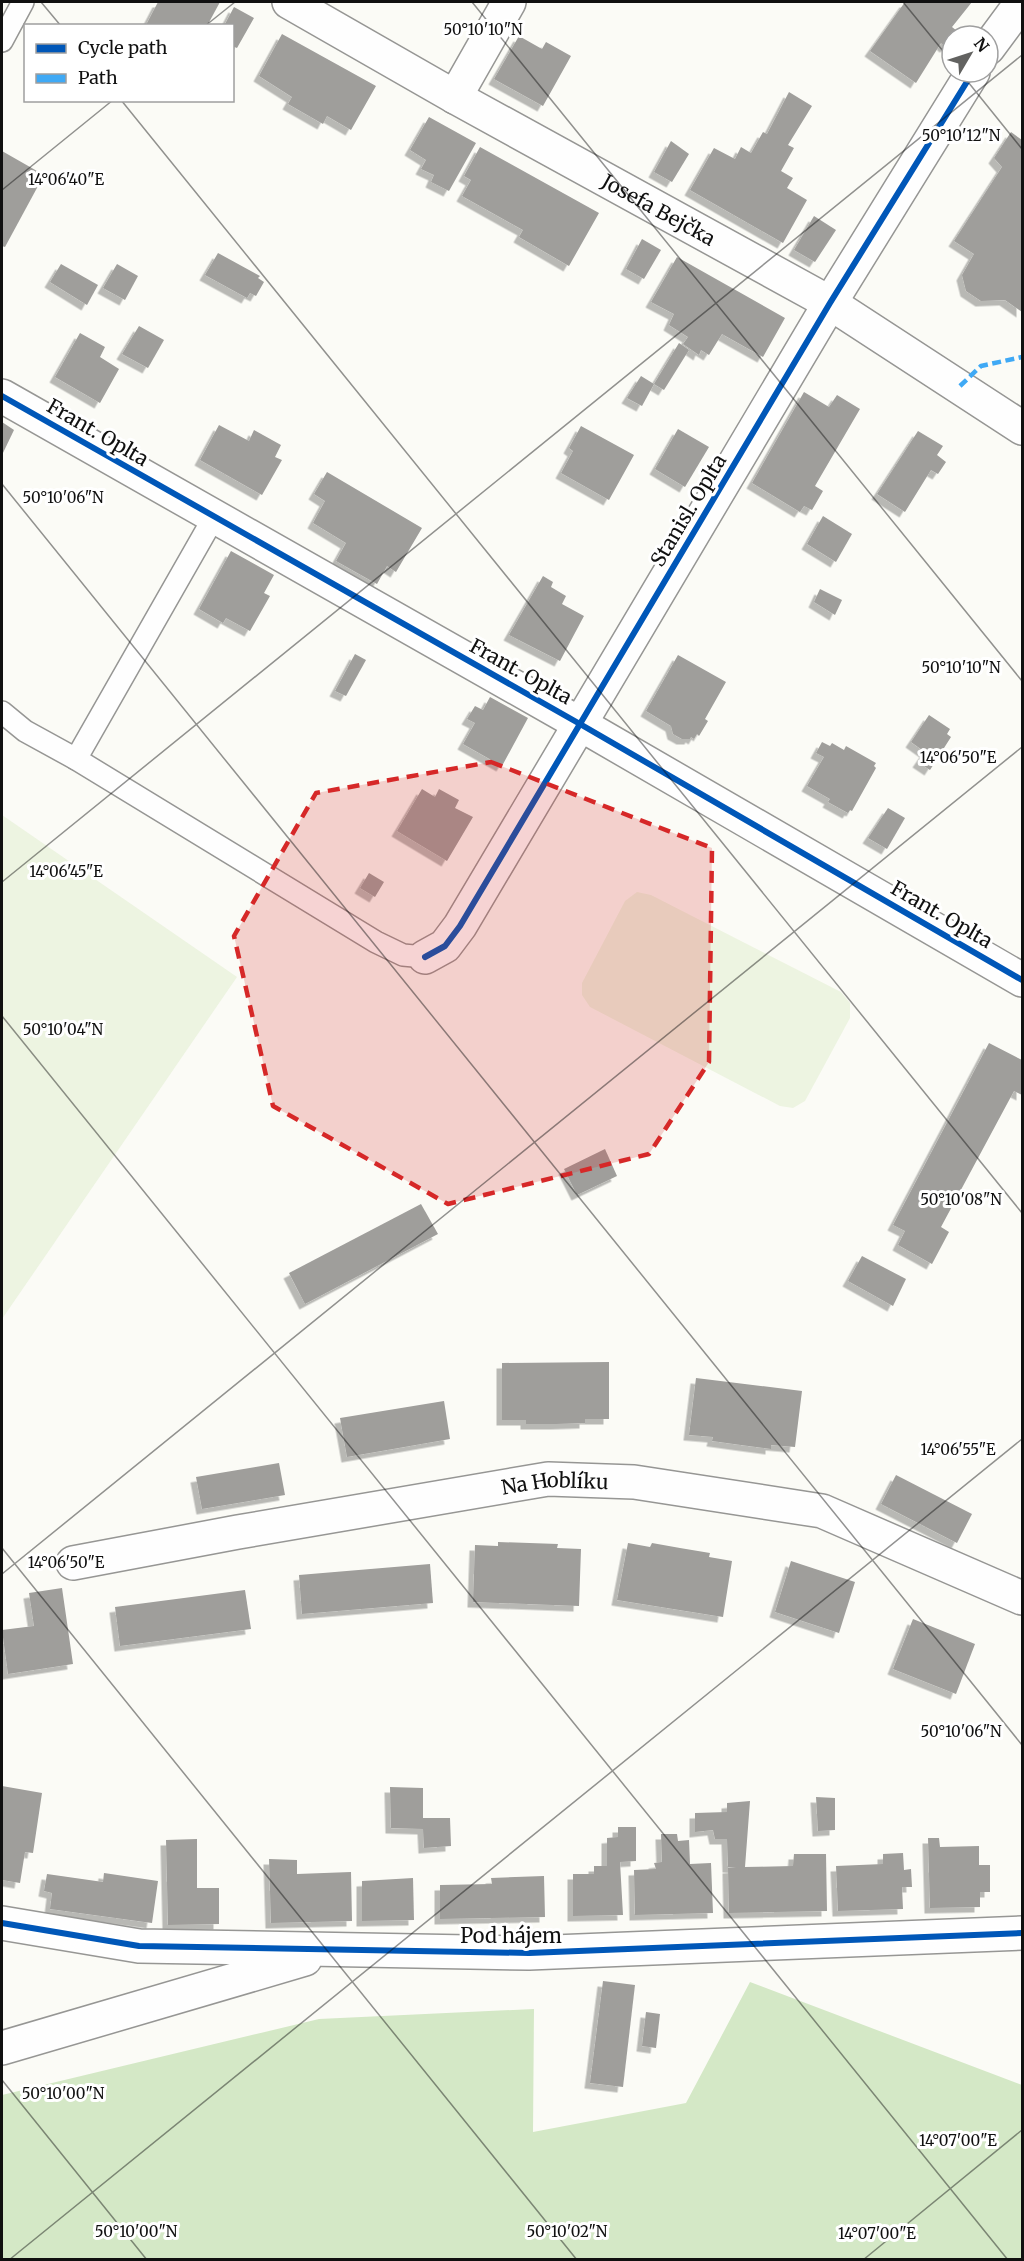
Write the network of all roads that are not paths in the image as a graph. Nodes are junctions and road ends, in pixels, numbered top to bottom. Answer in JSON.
{"nodes":[{"id":1,"x":23,"y":2,"type":"edge"},
{"id":2,"x":289,"y":2,"type":"edge"},
{"id":3,"x":509,"y":2,"type":"edge"},
{"id":4,"x":1022,"y":2,"type":"edge"},
{"id":5,"x":1000,"y":32,"type":"edge"},
{"id":6,"x":2,"y":41,"type":"edge"},
{"id":7,"x":966,"y":84,"type":"edge"},
{"id":8,"x":455,"y":97,"type":"junction"},
{"id":9,"x":830,"y":303,"type":"junction"},
{"id":10,"x":2,"y":396,"type":"edge"},
{"id":11,"x":1023,"y":428,"type":"edge"},
{"id":12,"x":214,"y":517,"type":"junction"},
{"id":13,"x":2,"y":712,"type":"edge"},
{"id":14,"x":580,"y":724,"type":"junction"},
{"id":15,"x":76,"y":759,"type":"junction"},
{"id":16,"x":425,"y":957,"type":"joint"},
{"id":17,"x":1023,"y":980,"type":"edge"},
{"id":18,"x":73,"y":1563,"type":"dead end"},
{"id":19,"x":1023,"y":1598,"type":"edge"},
{"id":20,"x":2,"y":1923,"type":"edge"},
{"id":21,"x":1023,"y":1933,"type":"edge"},
{"id":22,"x":336,"y":1950,"type":"junction"},
{"id":23,"x":2,"y":2048,"type":"edge"}],
"edges":[{"from":1,"to":6,"type":"lane"},
{"from":2,"to":8,"type":"street","name":"Josefa Bejčka"},
{"from":3,"to":8,"type":"street"},
{"from":4,"to":5,"type":"street"},
{"from":7,"to":9,"type":"street","name":"Stanisl. Oplta"},
{"from":8,"to":9,"type":"street","name":"Josefa Bejčka"},
{"from":9,"to":11,"type":"street","name":"Josefa Bejčka"},
{"from":9,"to":14,"type":"street","name":"Stanisl. Oplta"},
{"from":10,"to":12,"type":"street","name":"Frant. Oplta"},
{"from":12,"to":14,"type":"street","name":"Frant. Oplta"},
{"from":12,"to":15,"type":"lane"},
{"from":13,"to":15,"type":"lane"},
{"from":14,"to":16,"type":"street","name":"Stanisl. Oplta"},
{"from":14,"to":17,"type":"street","name":"Frant. Oplta"},
{"from":15,"to":16,"type":"lane"},
{"from":18,"to":19,"type":"street","name":"Na Hoblíku"},
{"from":20,"to":22,"type":"street","name":"Pod hájem"},
{"from":21,"to":22,"type":"street","name":"Pod hájem"},
{"from":22,"to":23,"type":"street"}]}
